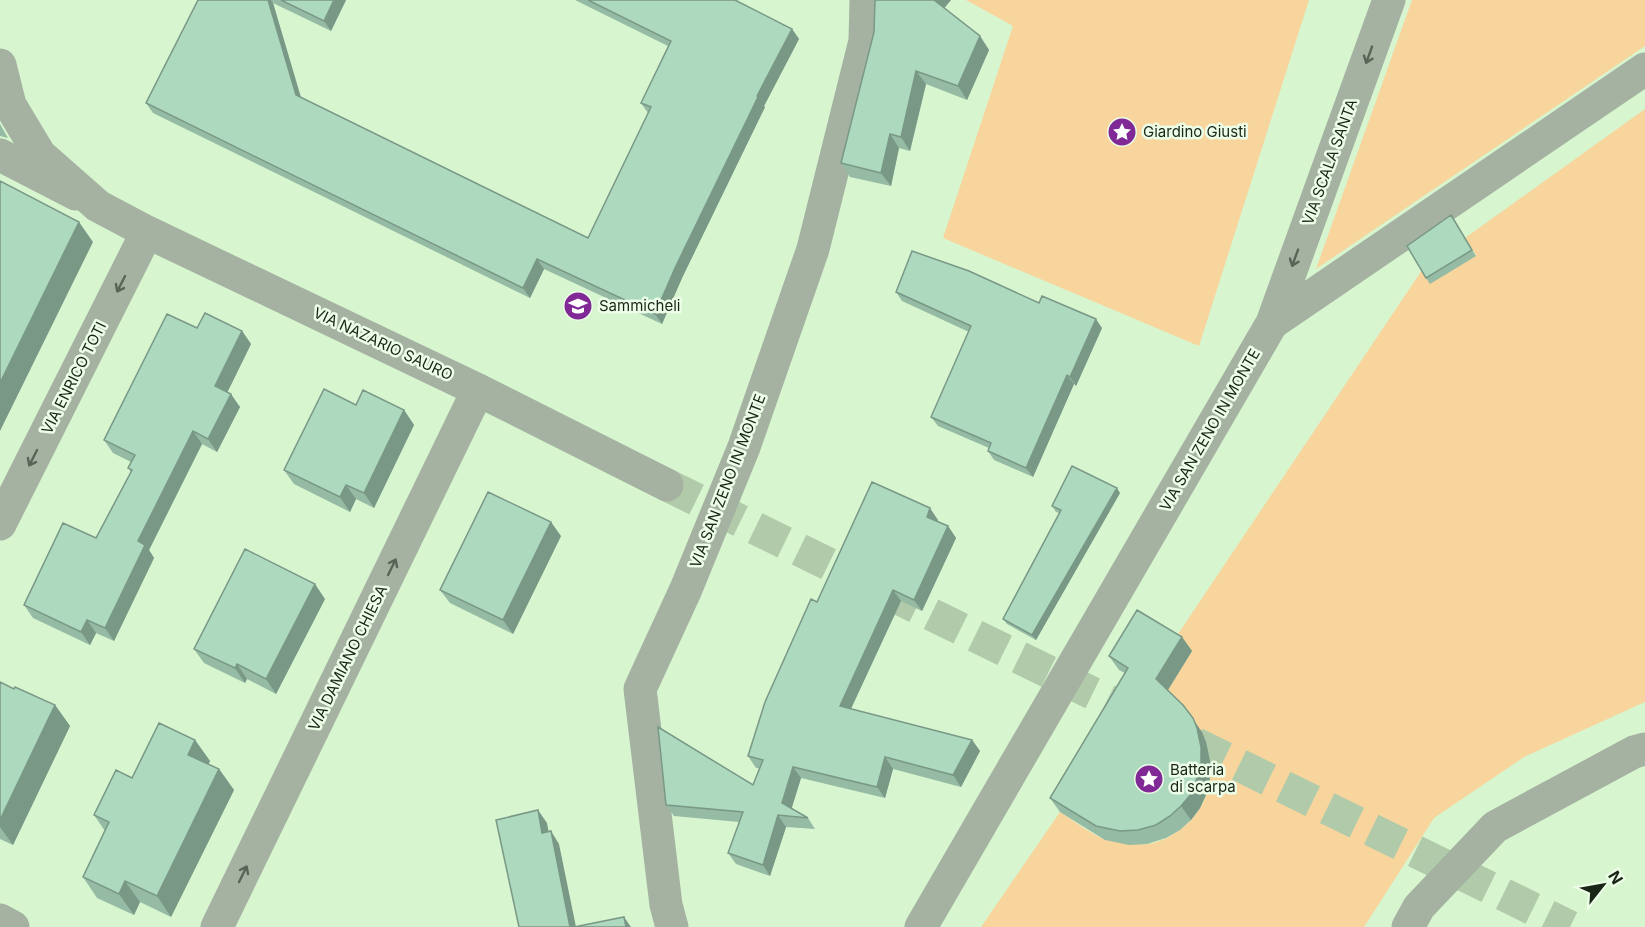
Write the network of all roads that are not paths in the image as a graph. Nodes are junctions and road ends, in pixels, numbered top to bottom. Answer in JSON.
{"nodes":[{"id":1,"x":866,"y":0,"type":"edge"},
{"id":2,"x":1389,"y":0,"type":"edge"},
{"id":3,"x":0,"y":65,"type":"edge"},
{"id":4,"x":1645,"y":69,"type":"edge"},
{"id":5,"x":0,"y":155,"type":"edge"},
{"id":6,"x":98,"y":206,"type":"junction"},
{"id":7,"x":147,"y":232,"type":"junction"},
{"id":8,"x":1272,"y":323,"type":"junction"},
{"id":9,"x":478,"y":390,"type":"junction"},
{"id":10,"x":667,"y":485,"type":"tunnel mouth"},
{"id":11,"x":0,"y":524,"type":"edge"},
{"id":12,"x":1645,"y":749,"type":"edge"},
{"id":13,"x":0,"y":920,"type":"edge"},
{"id":14,"x":13,"y":927,"type":"edge"},
{"id":15,"x":217,"y":927,"type":"edge"},
{"id":16,"x":672,"y":927,"type":"edge"},
{"id":17,"x":921,"y":927,"type":"edge"},
{"id":18,"x":1408,"y":927,"type":"edge"}],
"edges":[{"from":1,"to":16,"type":"street","name":"VIA SAN ZENO IN MONTE"},
{"from":2,"to":8,"type":"street","name":"VIA SCALA SANTA","one_way":true},
{"from":3,"to":6,"type":"street","name":"VIA NAZARIO SAURO"},
{"from":4,"to":8,"type":"street","name":"VIA SAN ZENO IN MONTE"},
{"from":5,"to":6,"type":"street","name":"VIA NAZARIO SAURO"},
{"from":6,"to":7,"type":"street","name":"VIA NAZARIO SAURO"},
{"from":7,"to":9,"type":"street","name":"VIA NAZARIO SAURO"},
{"from":7,"to":11,"type":"street","name":"VIA ENRICO TOTI","one_way":true},
{"from":8,"to":17,"type":"street","name":"VIA SAN ZENO IN MONTE"},
{"from":9,"to":10,"type":"street","name":"VIA NAZARIO SAURO"},
{"from":15,"to":9,"type":"street","name":"VIA DAMIANO CHIESA","one_way":true},
{"from":12,"to":18,"type":"street"},
{"from":13,"to":14,"type":"street"}]}
